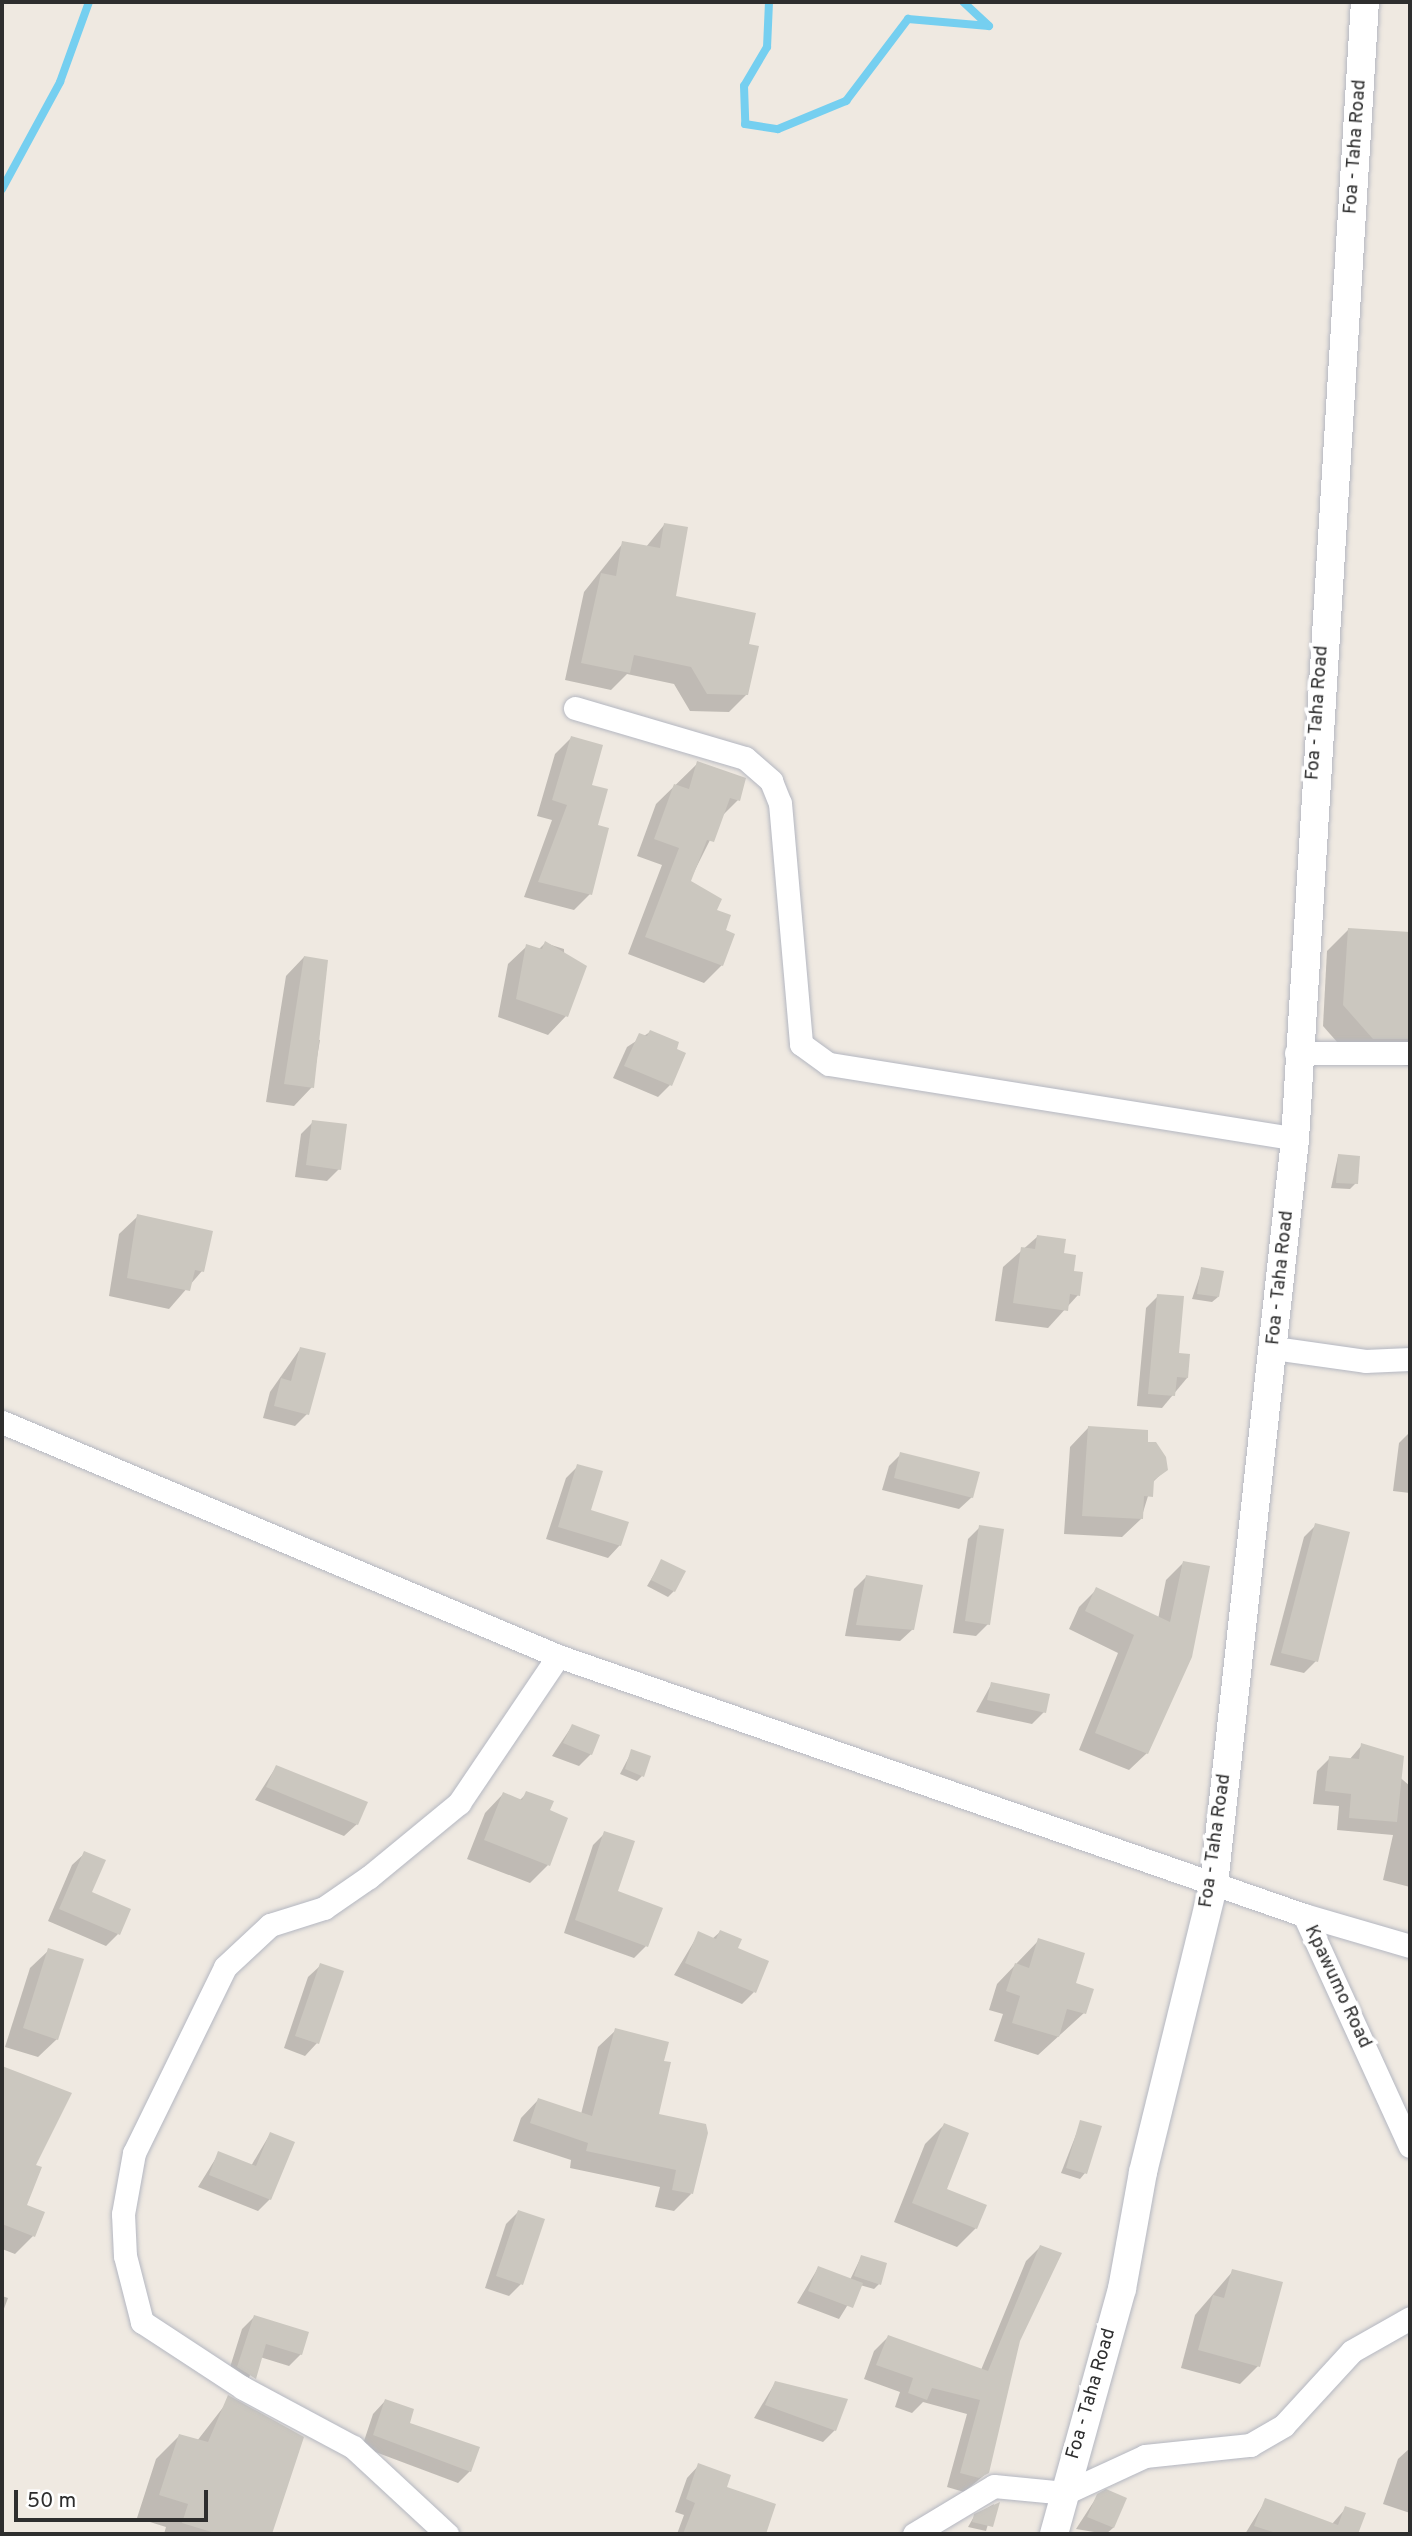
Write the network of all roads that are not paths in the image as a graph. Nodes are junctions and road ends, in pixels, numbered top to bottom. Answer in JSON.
{"nodes":[{"id":1,"x":1365,"y":2,"type":"edge"},
{"id":2,"x":575,"y":708,"type":"dead end"},
{"id":3,"x":1296,"y":1053,"type":"junction"},
{"id":4,"x":1410,"y":1053,"type":"edge"},
{"id":5,"x":1295,"y":1139,"type":"junction"},
{"id":6,"x":1274,"y":1348,"type":"junction"},
{"id":7,"x":1410,"y":1359,"type":"edge"},
{"id":8,"x":2,"y":1422,"type":"edge"},
{"id":9,"x":558,"y":1656,"type":"junction"},
{"id":10,"x":1214,"y":1884,"type":"junction"},
{"id":11,"x":1304,"y":1915,"type":"junction"},
{"id":12,"x":1410,"y":1946,"type":"edge"},
{"id":13,"x":1410,"y":2146,"type":"edge"},
{"id":14,"x":1410,"y":2318,"type":"edge"},
{"id":15,"x":1065,"y":2493,"type":"junction"},
{"id":16,"x":447,"y":2534,"type":"edge"},
{"id":17,"x":914,"y":2534,"type":"edge"},
{"id":18,"x":1054,"y":2534,"type":"edge"}],
"edges":[{"from":1,"to":3,"type":"street","name":"Foa - Taha Road"},
{"from":2,"to":5,"type":"street"},
{"from":3,"to":4,"type":"street"},
{"from":3,"to":5,"type":"street","name":"Foa - Taha Road"},
{"from":5,"to":6,"type":"street","name":"Foa - Taha Road"},
{"from":6,"to":7,"type":"street"},
{"from":6,"to":10,"type":"street","name":"Foa - Taha Road"},
{"from":8,"to":9,"type":"street","name":"Kpawumo Road"},
{"from":9,"to":10,"type":"street","name":"Kpawumo Road"},
{"from":9,"to":16,"type":"street"},
{"from":10,"to":11,"type":"street","name":"Kpawumo Road"},
{"from":10,"to":15,"type":"street","name":"Foa - Taha Road"},
{"from":11,"to":12,"type":"street"},
{"from":11,"to":13,"type":"street","name":"Kpawumo Road"},
{"from":14,"to":15,"type":"street"},
{"from":15,"to":17,"type":"street"},
{"from":15,"to":18,"type":"street","name":"Foa - Taha Road"}]}
